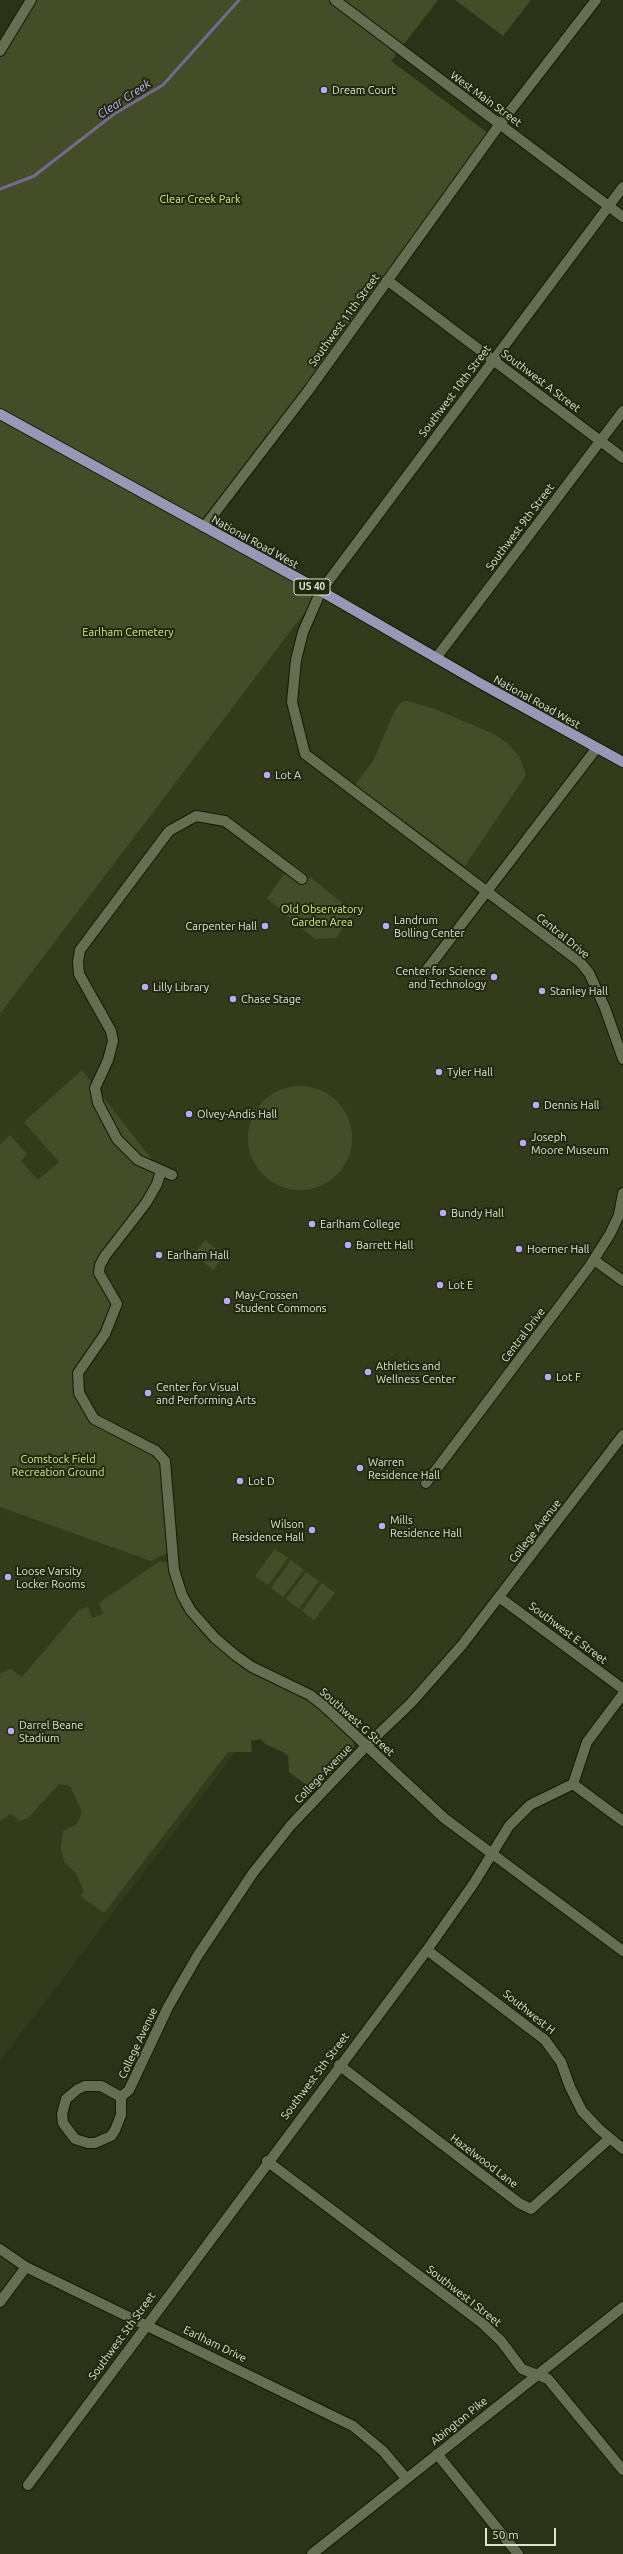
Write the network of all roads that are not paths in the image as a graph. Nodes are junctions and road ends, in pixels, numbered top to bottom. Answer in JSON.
{"nodes":[{"id":1,"x":31,"y":0,"type":"edge"},
{"id":2,"x":335,"y":0,"type":"edge"},
{"id":3,"x":596,"y":0,"type":"edge"},
{"id":4,"x":0,"y":51,"type":"edge"},
{"id":5,"x":500,"y":124,"type":"junction"},
{"id":6,"x":623,"y":187,"type":"edge"},
{"id":7,"x":608,"y":206,"type":"junction"},
{"id":8,"x":623,"y":217,"type":"edge"},
{"id":9,"x":388,"y":280,"type":"junction"},
{"id":10,"x":494,"y":360,"type":"junction"},
{"id":11,"x":623,"y":411,"type":"edge"},
{"id":12,"x":0,"y":414,"type":"edge"},
{"id":13,"x":600,"y":441,"type":"junction"},
{"id":14,"x":623,"y":458,"type":"edge"},
{"id":15,"x":204,"y":527,"type":"junction"},
{"id":16,"x":321,"y":591,"type":"junction"},
{"id":17,"x":436,"y":658,"type":"junction"},
{"id":18,"x":596,"y":749,"type":"junction"},
{"id":19,"x":623,"y":762,"type":"edge"},
{"id":20,"x":302,"y":879,"type":"dead end"},
{"id":21,"x":486,"y":892,"type":"junction"},
{"id":22,"x":425,"y":972,"type":"dead end"},
{"id":23,"x":623,"y":1059,"type":"edge"},
{"id":24,"x":161,"y":1171,"type":"junction"},
{"id":25,"x":172,"y":1175,"type":"dead end"},
{"id":26,"x":623,"y":1193,"type":"edge"},
{"id":27,"x":594,"y":1260,"type":"junction"},
{"id":28,"x":623,"y":1281,"type":"edge"},
{"id":29,"x":623,"y":1435,"type":"edge"},
{"id":30,"x":426,"y":1483,"type":"dead end"},
{"id":31,"x":499,"y":1597,"type":"junction"},
{"id":32,"x":623,"y":1689,"type":"edge"},
{"id":33,"x":623,"y":1694,"type":"edge"},
{"id":34,"x":367,"y":1745,"type":"junction"},
{"id":35,"x":573,"y":1784,"type":"junction"},
{"id":36,"x":623,"y":1821,"type":"edge"},
{"id":37,"x":492,"y":1853,"type":"junction"},
{"id":38,"x":426,"y":1950,"type":"junction"},
{"id":39,"x":623,"y":1951,"type":"edge"},
{"id":40,"x":339,"y":2065,"type":"junction"},
{"id":41,"x":121,"y":2097,"type":"junction"},
{"id":42,"x":610,"y":2138,"type":"junction"},
{"id":43,"x":623,"y":2149,"type":"edge"},
{"id":44,"x":267,"y":2161,"type":"junction"},
{"id":45,"x":0,"y":2249,"type":"edge"},
{"id":46,"x":26,"y":2267,"type":"junction"},
{"id":47,"x":0,"y":2302,"type":"edge"},
{"id":48,"x":623,"y":2307,"type":"edge"},
{"id":49,"x":146,"y":2324,"type":"junction"},
{"id":50,"x":537,"y":2375,"type":"junction"},
{"id":51,"x":437,"y":2454,"type":"junction"},
{"id":52,"x":623,"y":2470,"type":"edge"},
{"id":53,"x":406,"y":2478,"type":"junction"},
{"id":54,"x":28,"y":2485,"type":"dead end"},
{"id":55,"x":312,"y":2554,"type":"edge"},
{"id":56,"x":518,"y":2554,"type":"edge"}],
"edges":[{"from":1,"to":4,"type":"street"},
{"from":2,"to":5,"type":"street","name":"West Main Street"},
{"from":3,"to":5,"type":"street","name":"Southwest 11th Street"},
{"from":5,"to":7,"type":"street","name":"West Main Street"},
{"from":5,"to":9,"type":"street","name":"Southwest 11th Street"},
{"from":6,"to":7,"type":"street","name":"Southwest 10th Street"},
{"from":7,"to":8,"type":"street","name":"West Main Street"},
{"from":7,"to":10,"type":"street","name":"Southwest 10th Street"},
{"from":9,"to":10,"type":"street","name":"Southwest A Street"},
{"from":9,"to":15,"type":"street","name":"Southwest 11th Street"},
{"from":10,"to":13,"type":"street","name":"Southwest A Street"},
{"from":10,"to":16,"type":"street","name":"Southwest 10th Street"},
{"from":11,"to":13,"type":"street","name":"Southwest 9th Street"},
{"from":12,"to":15,"type":"main road","name":"National Road West","number":"US 40"},
{"from":13,"to":14,"type":"street","name":"Southwest A Street"},
{"from":13,"to":17,"type":"street","name":"Southwest 9th Street"},
{"from":15,"to":16,"type":"main road","name":"National Road West","number":"US 40"},
{"from":16,"to":17,"type":"main road","name":"National Road West","number":"US 40"},
{"from":16,"to":21,"type":"street","name":"Southwest 10th Street"},
{"from":17,"to":18,"type":"main road","name":"National Road West","number":"US 40"},
{"from":18,"to":19,"type":"main road","name":"National Road West","number":"US 40"},
{"from":18,"to":21,"type":"street"},
{"from":20,"to":24,"type":"street"},
{"from":21,"to":22,"type":"street"},
{"from":21,"to":23,"type":"street","name":"Central Drive"},
{"from":24,"to":25,"type":"street"},
{"from":24,"to":34,"type":"street","name":"Southwest G Street"},
{"from":26,"to":27,"type":"street","name":"Central Drive"},
{"from":27,"to":28,"type":"street"},
{"from":27,"to":30,"type":"street","name":"Central Drive"},
{"from":29,"to":31,"type":"street","name":"College Avenue"},
{"from":31,"to":32,"type":"street","name":"Southwest E Street"},
{"from":31,"to":34,"type":"street","name":"College Avenue"},
{"from":33,"to":35,"type":"street"},
{"from":34,"to":37,"type":"street","name":"Southwest G Street"},
{"from":34,"to":41,"type":"street","name":"College Avenue"},
{"from":35,"to":36,"type":"street"},
{"from":35,"to":37,"type":"street","name":"Southwest 5th Street"},
{"from":37,"to":38,"type":"street","name":"Southwest 5th Street"},
{"from":37,"to":39,"type":"street","name":"Southwest G Street"},
{"from":38,"to":40,"type":"street","name":"Southwest 5th Street"},
{"from":38,"to":42,"type":"street","name":"Southwest H"},
{"from":40,"to":42,"type":"street","name":"Hazelwood Lane"},
{"from":40,"to":44,"type":"street","name":"Southwest 5th Street"},
{"from":41,"to":41,"type":"street"},
{"from":42,"to":43,"type":"street","name":"Southwest H"},
{"from":44,"to":49,"type":"street","name":"Southwest 5th Street"},
{"from":44,"to":50,"type":"street","name":"Southwest I Street"},
{"from":45,"to":46,"type":"street","name":"Earlham Drive"},
{"from":46,"to":47,"type":"street"},
{"from":46,"to":49,"type":"street","name":"Earlham Drive"},
{"from":48,"to":50,"type":"street","name":"Abington Pike"},
{"from":49,"to":53,"type":"street","name":"Earlham Drive"},
{"from":49,"to":54,"type":"street","name":"Southwest 5th Street"},
{"from":50,"to":51,"type":"street","name":"Abington Pike"},
{"from":50,"to":52,"type":"street","name":"Southwest I Street"},
{"from":51,"to":53,"type":"street","name":"Abington Pike"},
{"from":51,"to":56,"type":"street"},
{"from":53,"to":55,"type":"street","name":"Abington Pike"}]}
